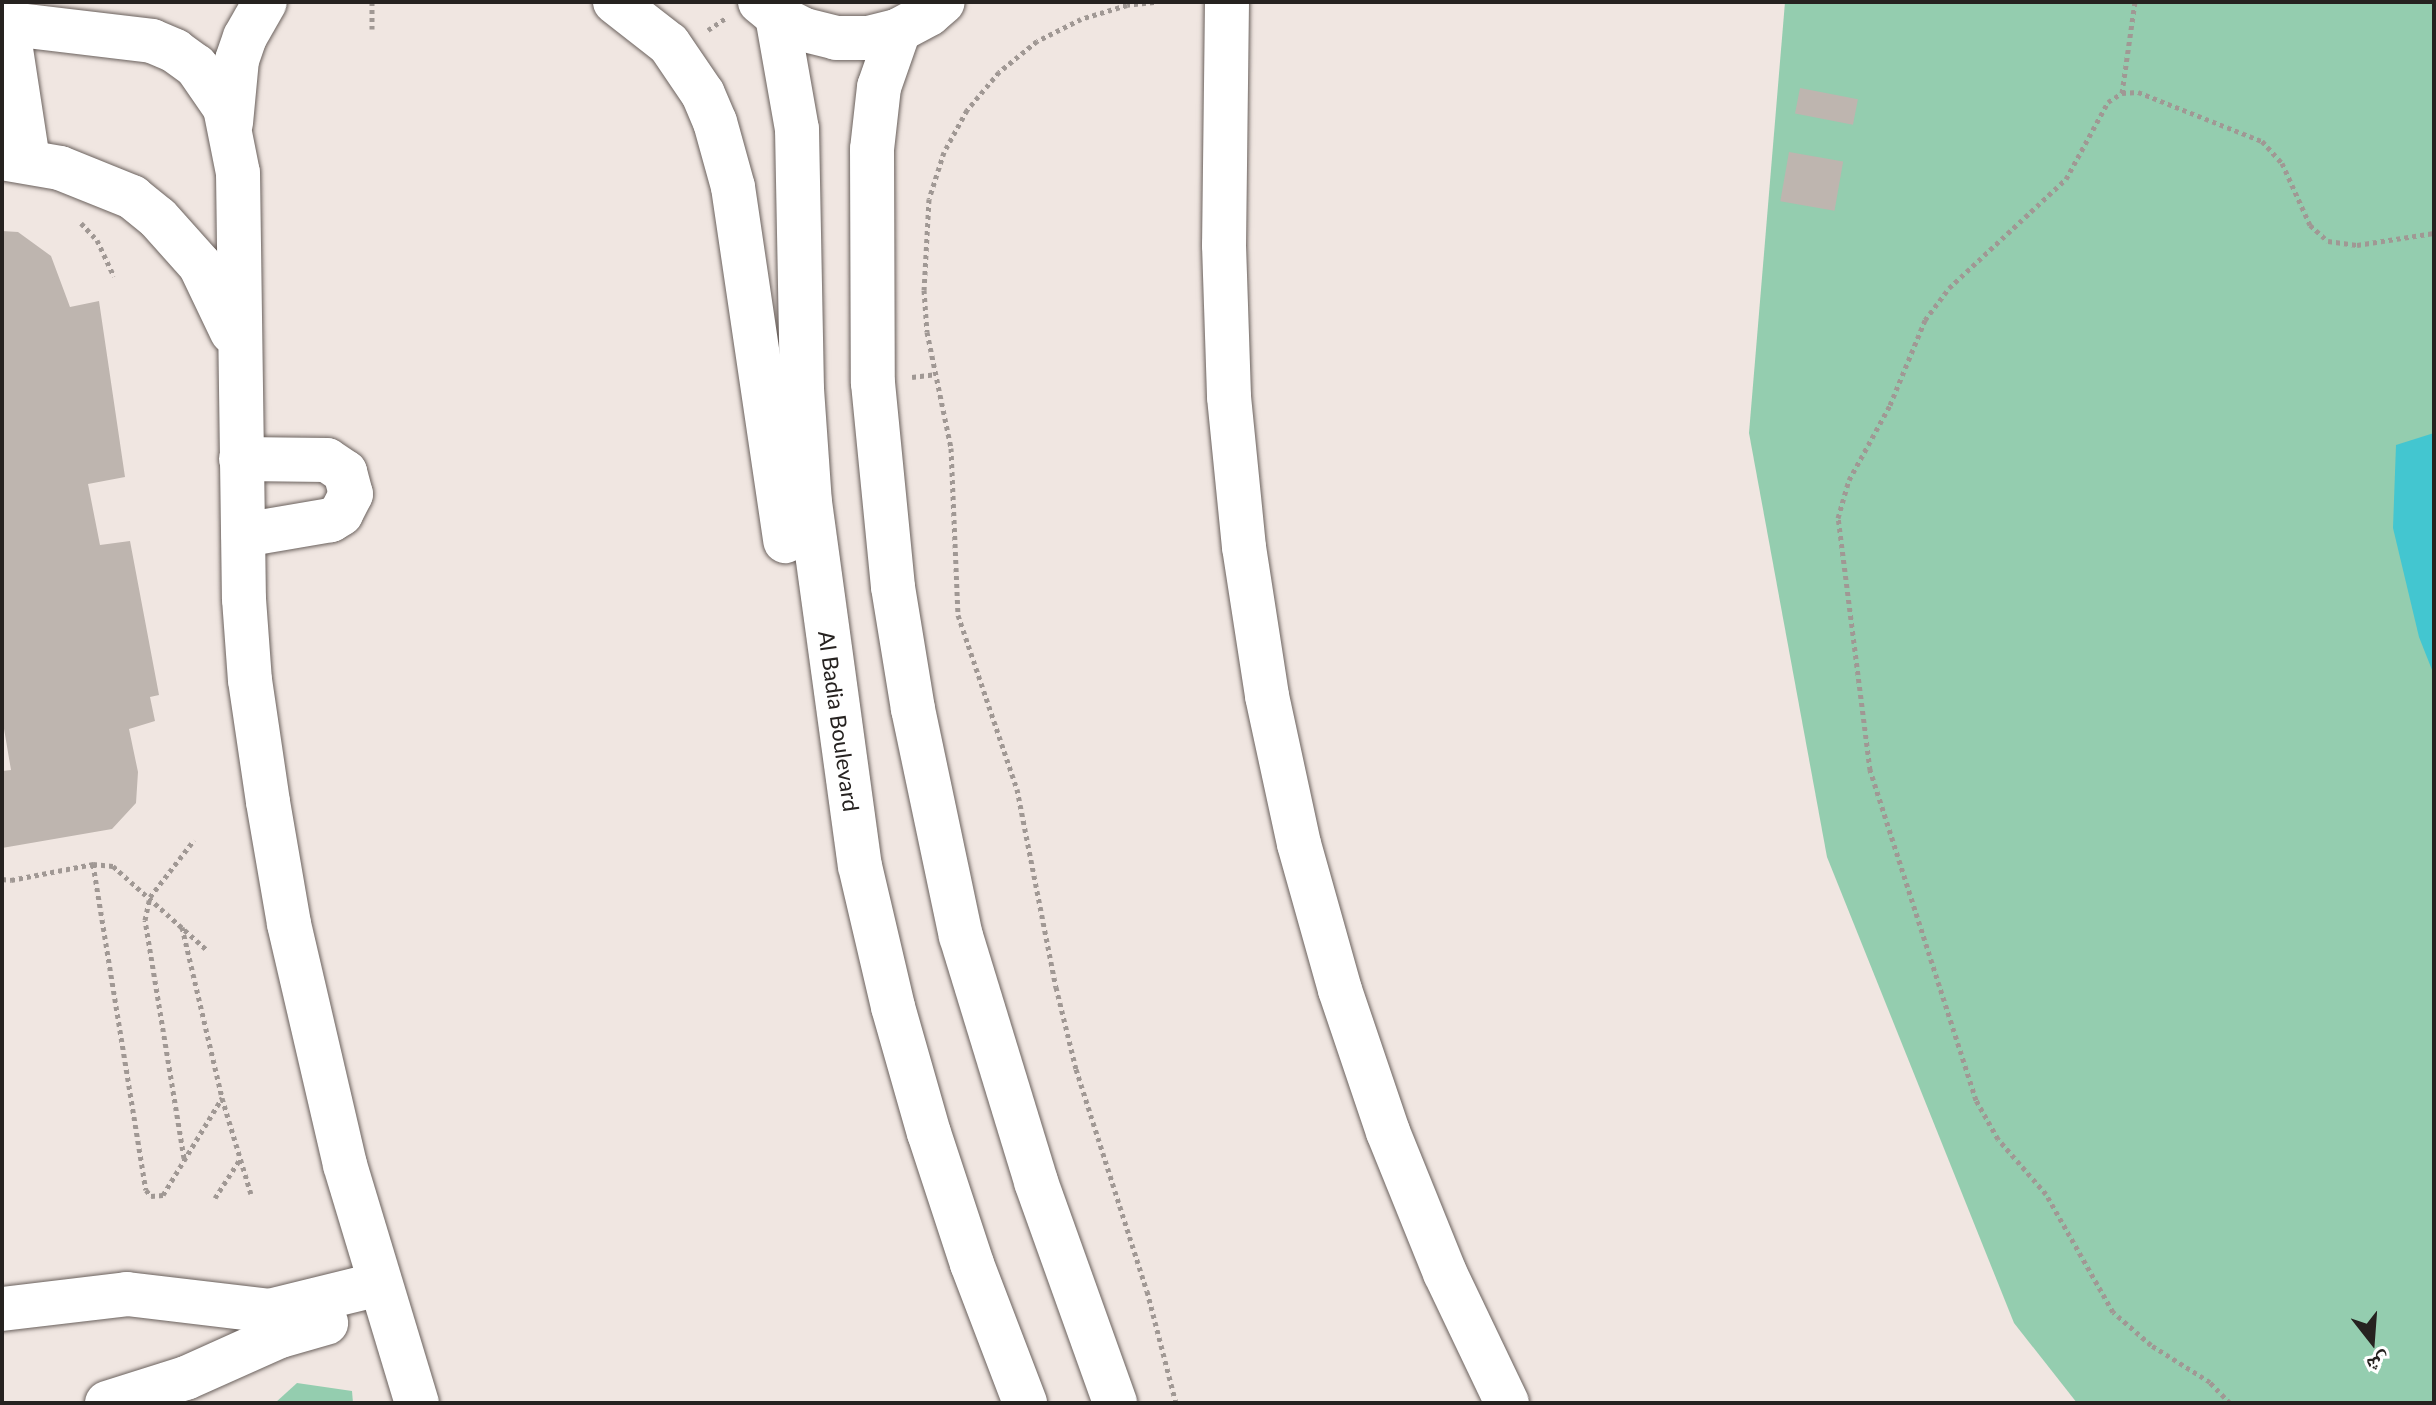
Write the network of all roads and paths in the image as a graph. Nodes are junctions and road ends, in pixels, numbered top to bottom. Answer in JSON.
{"nodes":[{"id":1,"x":265,"y":2,"type":"edge"},
{"id":2,"x":372,"y":2,"type":"edge"},
{"id":3,"x":615,"y":2,"type":"edge"},
{"id":4,"x":943,"y":2,"type":"edge"},
{"id":5,"x":1154,"y":2,"type":"edge"},
{"id":6,"x":1227,"y":2,"type":"edge"},
{"id":7,"x":2135,"y":2,"type":"edge"},
{"id":8,"x":768,"y":9,"type":"edge"},
{"id":9,"x":15,"y":24,"type":"edge"},
{"id":10,"x":372,"y":29,"type":"dead end"},
{"id":11,"x":899,"y":30,"type":"junction"},
{"id":12,"x":2122,"y":93,"type":"junction"},
{"id":13,"x":232,"y":133,"type":"junction"},
{"id":14,"x":15,"y":159,"type":"edge"},
{"id":15,"x":2434,"y":233,"type":"edge"},
{"id":16,"x":237,"y":251,"type":"junction"},
{"id":17,"x":238,"y":349,"type":"junction"},
{"id":18,"x":241,"y":459,"type":"junction"},
{"id":19,"x":243,"y":535,"type":"junction"},
{"id":20,"x":194,"y":840,"type":"dead end"},
{"id":21,"x":93,"y":864,"type":"junction"},
{"id":22,"x":860,"y":866,"type":"junction"},
{"id":23,"x":2,"y":879,"type":"edge"},
{"id":24,"x":150,"y":897,"type":"junction"},
{"id":25,"x":182,"y":927,"type":"junction"},
{"id":26,"x":208,"y":951,"type":"dead end"},
{"id":27,"x":222,"y":1098,"type":"junction"},
{"id":28,"x":185,"y":1159,"type":"junction"},
{"id":29,"x":240,"y":1159,"type":"junction"},
{"id":30,"x":251,"y":1194,"type":"dead end"},
{"id":31,"x":215,"y":1198,"type":"dead end"},
{"id":32,"x":382,"y":1295,"type":"junction"},
{"id":33,"x":2,"y":1309,"type":"edge"},
{"id":34,"x":107,"y":1403,"type":"edge"},
{"id":35,"x":417,"y":1403,"type":"edge"},
{"id":36,"x":1025,"y":1403,"type":"edge"},
{"id":37,"x":1115,"y":1403,"type":"edge"},
{"id":38,"x":1176,"y":1403,"type":"edge"},
{"id":39,"x":1507,"y":1403,"type":"edge"},
{"id":40,"x":2230,"y":1403,"type":"edge"}],
"edges":[{"from":1,"to":13,"type":"street"},
{"from":2,"to":10,"type":"path"},
{"from":3,"to":22,"type":"street"},
{"from":4,"to":11,"type":"street"},
{"from":5,"to":38,"type":"path"},
{"from":6,"to":39,"type":"street"},
{"from":7,"to":12,"type":"path"},
{"from":8,"to":11,"type":"street"},
{"from":8,"to":22,"type":"street","name":"Al Badia Boulevard"},
{"from":9,"to":13,"type":"street"},
{"from":9,"to":14,"type":"street"},
{"from":9,"to":16,"type":"street"},
{"from":11,"to":37,"type":"street"},
{"from":12,"to":15,"type":"path"},
{"from":12,"to":40,"type":"path"},
{"from":13,"to":16,"type":"street"},
{"from":14,"to":17,"type":"street"},
{"from":16,"to":17,"type":"street"},
{"from":17,"to":18,"type":"street"},
{"from":18,"to":19,"type":"street"},
{"from":18,"to":19,"type":"street"},
{"from":19,"to":32,"type":"street"},
{"from":20,"to":24,"type":"path"},
{"from":21,"to":23,"type":"path"},
{"from":21,"to":24,"type":"path"},
{"from":21,"to":28,"type":"path"},
{"from":22,"to":36,"type":"street","name":"Al Badia Boulevard"},
{"from":24,"to":25,"type":"path"},
{"from":24,"to":28,"type":"path"},
{"from":25,"to":26,"type":"path"},
{"from":25,"to":27,"type":"path"},
{"from":27,"to":28,"type":"path"},
{"from":27,"to":29,"type":"path"},
{"from":29,"to":30,"type":"path"},
{"from":29,"to":31,"type":"path"},
{"from":32,"to":33,"type":"street"},
{"from":32,"to":34,"type":"street"},
{"from":32,"to":35,"type":"street"}]}
